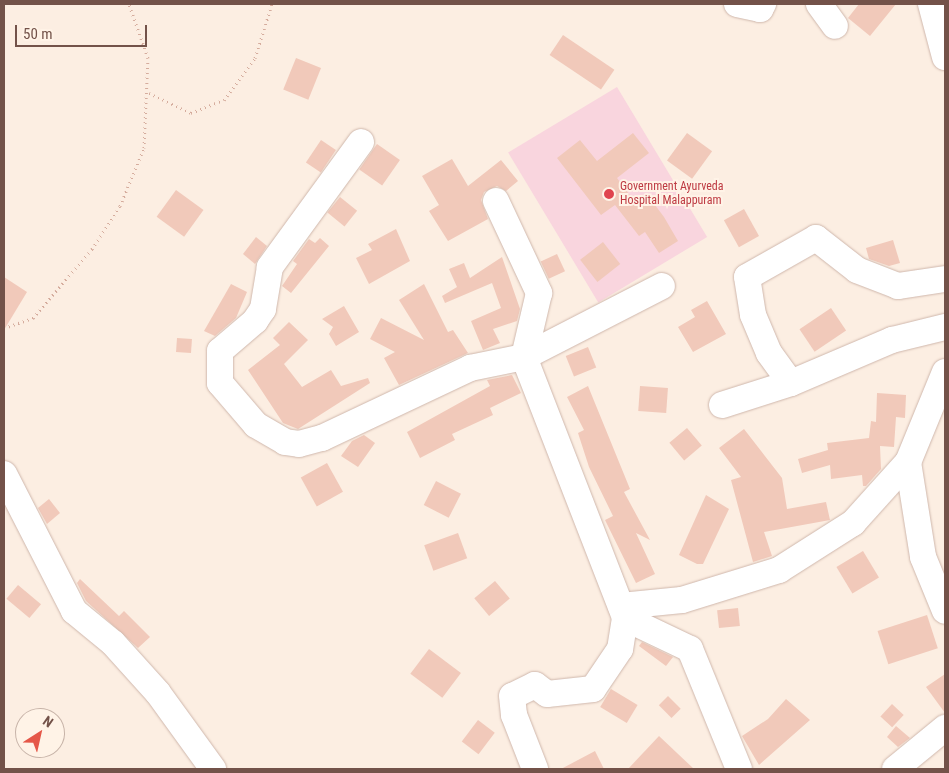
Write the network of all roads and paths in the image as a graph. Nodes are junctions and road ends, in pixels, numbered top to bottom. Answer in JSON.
{"nodes":[{"id":1,"x":129,"y":4,"type":"edge"},
{"id":2,"x":272,"y":4,"type":"edge"},
{"id":3,"x":737,"y":4,"type":"edge"},
{"id":4,"x":763,"y":4,"type":"edge"},
{"id":5,"x":819,"y":4,"type":"edge"},
{"id":6,"x":931,"y":4,"type":"edge"},
{"id":7,"x":835,"y":26,"type":"dead end"},
{"id":8,"x":945,"y":57,"type":"edge"},
{"id":9,"x":150,"y":93,"type":"junction"},
{"id":10,"x":361,"y":142,"type":"dead end"},
{"id":11,"x":496,"y":201,"type":"dead end"},
{"id":12,"x":945,"y":279,"type":"edge"},
{"id":13,"x":662,"y":286,"type":"dead end"},
{"id":14,"x":4,"y":328,"type":"edge"},
{"id":15,"x":945,"y":328,"type":"edge"},
{"id":16,"x":524,"y":357,"type":"junction"},
{"id":17,"x":945,"y":372,"type":"edge"},
{"id":18,"x":792,"y":383,"type":"junction"},
{"id":19,"x":722,"y":405,"type":"dead end"},
{"id":20,"x":908,"y":462,"type":"junction"},
{"id":21,"x":4,"y":474,"type":"edge"},
{"id":22,"x":943,"y":601,"type":"edge"},
{"id":23,"x":623,"y":612,"type":"junction"},
{"id":24,"x":945,"y":728,"type":"edge"},
{"id":25,"x":213,"y":769,"type":"edge"},
{"id":26,"x":535,"y":769,"type":"edge"},
{"id":27,"x":739,"y":769,"type":"edge"},
{"id":28,"x":895,"y":769,"type":"edge"}],
"edges":[{"from":1,"to":9,"type":"path"},
{"from":2,"to":9,"type":"path"},
{"from":3,"to":4,"type":"street"},
{"from":5,"to":7,"type":"street"},
{"from":6,"to":8,"type":"street"},
{"from":9,"to":14,"type":"path"},
{"from":10,"to":16,"type":"street"},
{"from":11,"to":16,"type":"street"},
{"from":12,"to":18,"type":"street"},
{"from":13,"to":16,"type":"street"},
{"from":15,"to":18,"type":"street"},
{"from":16,"to":23,"type":"street"},
{"from":17,"to":20,"type":"street"},
{"from":18,"to":19,"type":"street"},
{"from":20,"to":22,"type":"street"},
{"from":20,"to":23,"type":"street"},
{"from":21,"to":25,"type":"street"},
{"from":23,"to":26,"type":"street"},
{"from":23,"to":27,"type":"street"},
{"from":24,"to":28,"type":"street"}]}
